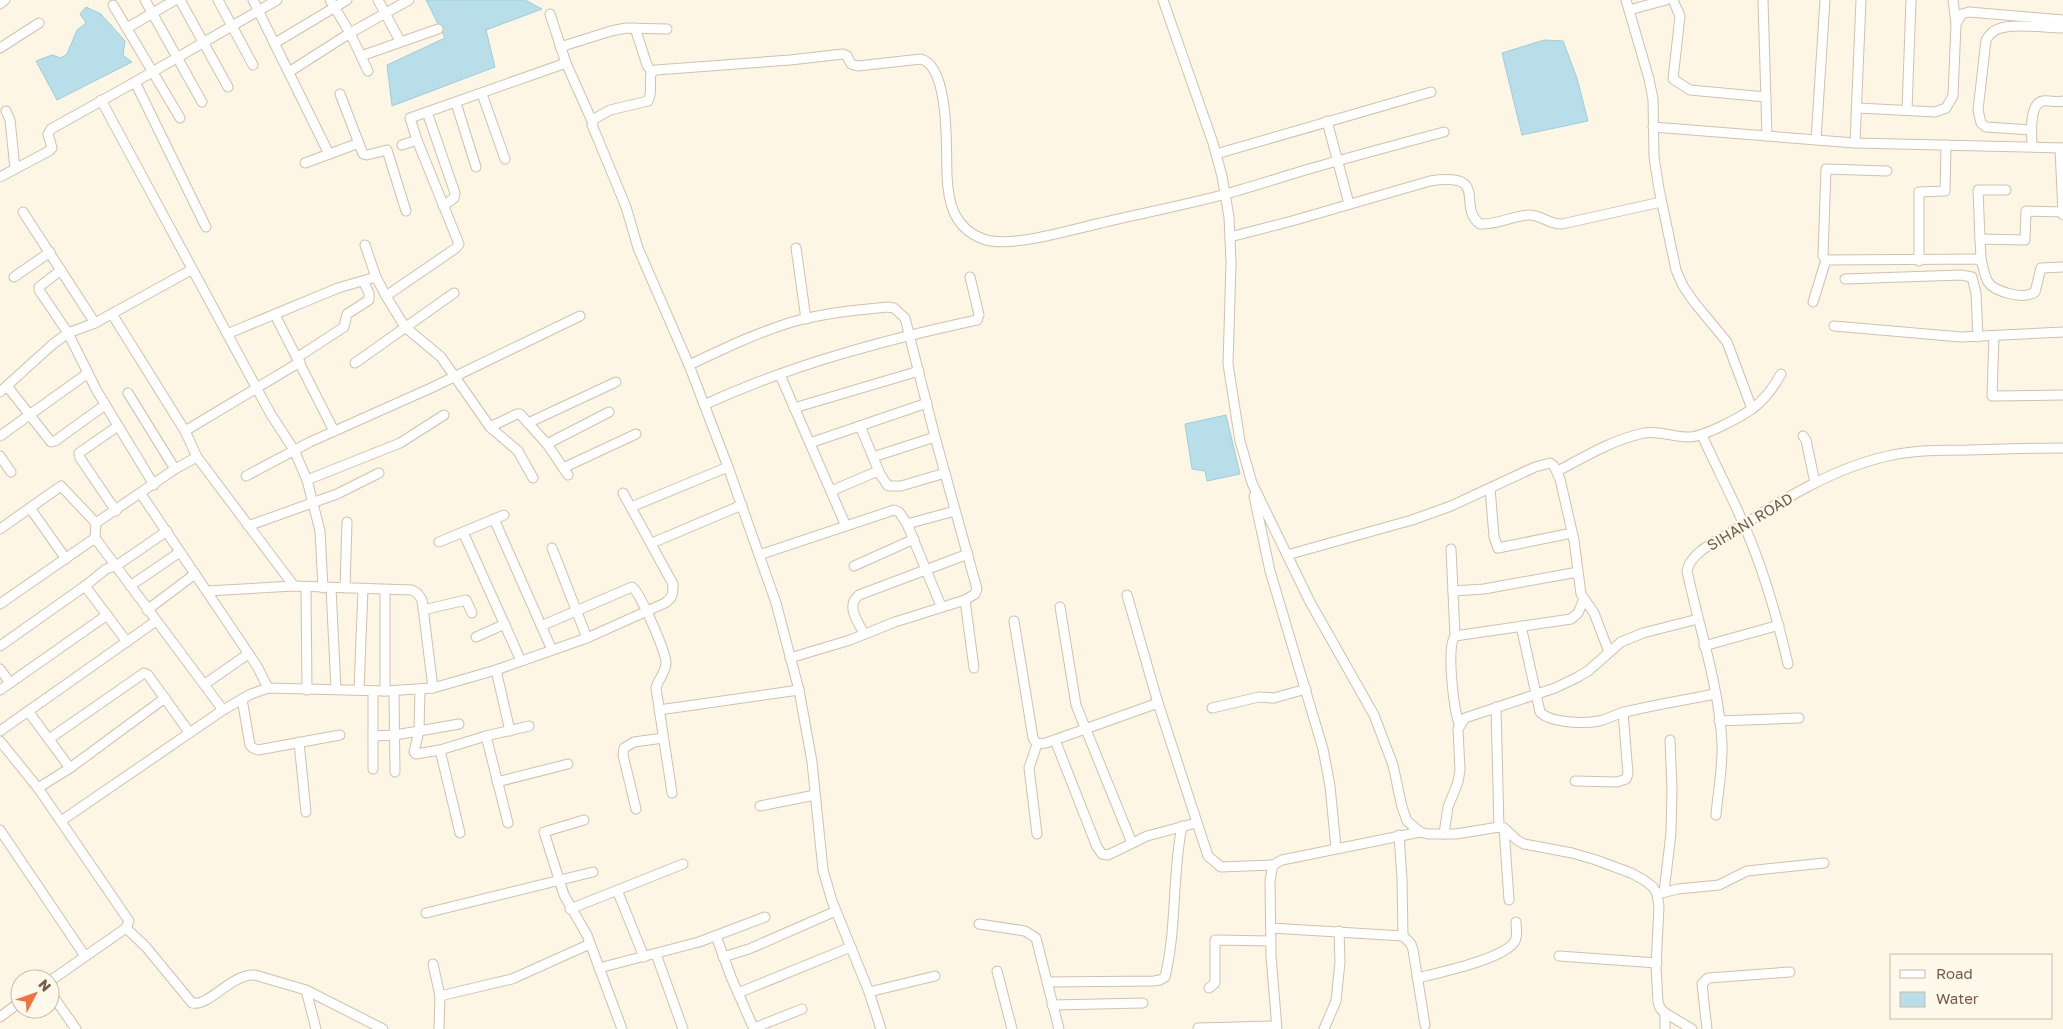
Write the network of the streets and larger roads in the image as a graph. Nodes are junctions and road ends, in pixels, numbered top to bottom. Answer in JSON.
{"nodes":[{"id":1,"x":5,"y":0,"type":"edge"},
{"id":2,"x":145,"y":0,"type":"edge"},
{"id":3,"x":175,"y":0,"type":"edge"},
{"id":4,"x":180,"y":0,"type":"edge"},
{"id":5,"x":218,"y":0,"type":"edge"},
{"id":6,"x":253,"y":0,"type":"edge"},
{"id":7,"x":277,"y":0,"type":"edge"},
{"id":8,"x":347,"y":0,"type":"edge"},
{"id":9,"x":378,"y":0,"type":"edge"},
{"id":10,"x":409,"y":0,"type":"edge"},
{"id":11,"x":1163,"y":0,"type":"edge"},
{"id":12,"x":1626,"y":0,"type":"edge"},
{"id":13,"x":1666,"y":0,"type":"edge"},
{"id":14,"x":1673,"y":0,"type":"edge"},
{"id":15,"x":1763,"y":0,"type":"edge"},
{"id":16,"x":1825,"y":0,"type":"edge"},
{"id":17,"x":1861,"y":0,"type":"edge"},
{"id":18,"x":1911,"y":0,"type":"edge"},
{"id":19,"x":1953,"y":0,"type":"edge"},
{"id":20,"x":332,"y":3,"type":"edge"},
{"id":21,"x":0,"y":4,"type":"edge"},
{"id":22,"x":113,"y":5,"type":"dead end"},
{"id":23,"x":258,"y":10,"type":"junction"},
{"id":24,"x":1629,"y":10,"type":"junction"},
{"id":25,"x":151,"y":14,"type":"junction"},
{"id":26,"x":385,"y":14,"type":"junction"},
{"id":27,"x":550,"y":14,"type":"dead end"},
{"id":28,"x":2063,"y":20,"type":"edge"},
{"id":29,"x":39,"y":23,"type":"dead end"},
{"id":30,"x":1956,"y":24,"type":"junction"},
{"id":31,"x":232,"y":25,"type":"junction"},
{"id":32,"x":127,"y":28,"type":"junction"},
{"id":33,"x":635,"y":28,"type":"junction"},
{"id":34,"x":2063,"y":28,"type":"edge"},
{"id":35,"x":438,"y":29,"type":"dead end"},
{"id":36,"x":667,"y":29,"type":"dead end"},
{"id":37,"x":350,"y":34,"type":"junction"},
{"id":38,"x":400,"y":41,"type":"junction"},
{"id":39,"x":203,"y":42,"type":"junction"},
{"id":40,"x":275,"y":44,"type":"junction"},
{"id":41,"x":560,"y":47,"type":"junction"},
{"id":42,"x":0,"y":48,"type":"edge"},
{"id":43,"x":361,"y":56,"type":"junction"},
{"id":44,"x":176,"y":58,"type":"junction"},
{"id":45,"x":566,"y":63,"type":"junction"},
{"id":46,"x":253,"y":65,"type":"dead end"},
{"id":47,"x":368,"y":71,"type":"dead end"},
{"id":48,"x":152,"y":72,"type":"junction"},
{"id":49,"x":289,"y":72,"type":"junction"},
{"id":50,"x":652,"y":72,"type":"junction"},
{"id":51,"x":136,"y":82,"type":"junction"},
{"id":52,"x":228,"y":87,"type":"dead end"},
{"id":53,"x":1431,"y":92,"type":"dead end"},
{"id":54,"x":340,"y":94,"type":"dead end"},
{"id":55,"x":482,"y":94,"type":"junction"},
{"id":56,"x":1766,"y":98,"type":"junction"},
{"id":57,"x":101,"y":100,"type":"junction"},
{"id":58,"x":2063,"y":101,"type":"edge"},
{"id":59,"x":202,"y":102,"type":"dead end"},
{"id":60,"x":456,"y":103,"type":"junction"},
{"id":61,"x":1858,"y":108,"type":"junction"},
{"id":62,"x":1907,"y":110,"type":"junction"},
{"id":63,"x":6,"y":111,"type":"dead end"},
{"id":64,"x":427,"y":112,"type":"junction"},
{"id":65,"x":180,"y":118,"type":"dead end"},
{"id":66,"x":1327,"y":121,"type":"junction"},
{"id":67,"x":592,"y":122,"type":"junction"},
{"id":68,"x":1653,"y":127,"type":"junction"},
{"id":69,"x":2032,"y":130,"type":"junction"},
{"id":70,"x":1444,"y":132,"type":"dead end"},
{"id":71,"x":1767,"y":136,"type":"junction"},
{"id":72,"x":417,"y":140,"type":"junction"},
{"id":73,"x":1816,"y":140,"type":"junction"},
{"id":74,"x":358,"y":143,"type":"junction"},
{"id":75,"x":1856,"y":143,"type":"junction"},
{"id":76,"x":402,"y":145,"type":"dead end"},
{"id":77,"x":1946,"y":145,"type":"junction"},
{"id":78,"x":2032,"y":146,"type":"junction"},
{"id":79,"x":2062,"y":148,"type":"edge"},
{"id":80,"x":329,"y":154,"type":"junction"},
{"id":81,"x":1216,"y":154,"type":"junction"},
{"id":82,"x":505,"y":159,"type":"dead end"},
{"id":83,"x":1338,"y":161,"type":"junction"},
{"id":84,"x":305,"y":163,"type":"dead end"},
{"id":85,"x":476,"y":167,"type":"dead end"},
{"id":86,"x":15,"y":169,"type":"junction"},
{"id":87,"x":1887,"y":171,"type":"dead end"},
{"id":88,"x":0,"y":177,"type":"edge"},
{"id":89,"x":2006,"y":190,"type":"dead end"},
{"id":90,"x":1225,"y":194,"type":"junction"},
{"id":91,"x":1662,"y":202,"type":"junction"},
{"id":92,"x":1349,"y":204,"type":"junction"},
{"id":93,"x":443,"y":206,"type":"junction"},
{"id":94,"x":406,"y":211,"type":"dead end"},
{"id":95,"x":23,"y":212,"type":"dead end"},
{"id":96,"x":2063,"y":214,"type":"edge"},
{"id":97,"x":206,"y":227,"type":"dead end"},
{"id":98,"x":1230,"y":237,"type":"junction"},
{"id":99,"x":1980,"y":240,"type":"junction"},
{"id":100,"x":365,"y":245,"type":"dead end"},
{"id":101,"x":796,"y":248,"type":"dead end"},
{"id":102,"x":50,"y":252,"type":"junction"},
{"id":103,"x":1981,"y":259,"type":"junction"},
{"id":104,"x":1826,"y":260,"type":"junction"},
{"id":105,"x":1919,"y":261,"type":"junction"},
{"id":106,"x":2063,"y":267,"type":"edge"},
{"id":107,"x":61,"y":270,"type":"junction"},
{"id":108,"x":191,"y":270,"type":"junction"},
{"id":109,"x":14,"y":277,"type":"dead end"},
{"id":110,"x":376,"y":277,"type":"junction"},
{"id":111,"x":970,"y":277,"type":"dead end"},
{"id":112,"x":1845,"y":279,"type":"dead end"},
{"id":113,"x":363,"y":281,"type":"junction"},
{"id":114,"x":454,"y":293,"type":"dead end"},
{"id":115,"x":386,"y":296,"type":"junction"},
{"id":116,"x":1813,"y":302,"type":"dead end"},
{"id":117,"x":112,"y":314,"type":"junction"},
{"id":118,"x":275,"y":315,"type":"junction"},
{"id":119,"x":580,"y":316,"type":"dead end"},
{"id":120,"x":806,"y":319,"type":"junction"},
{"id":121,"x":96,"y":323,"type":"junction"},
{"id":122,"x":1834,"y":326,"type":"dead end"},
{"id":123,"x":405,"y":327,"type":"junction"},
{"id":124,"x":2063,"y":332,"type":"edge"},
{"id":125,"x":68,"y":334,"type":"junction"},
{"id":126,"x":227,"y":334,"type":"junction"},
{"id":127,"x":910,"y":334,"type":"junction"},
{"id":128,"x":1994,"y":336,"type":"junction"},
{"id":129,"x":1978,"y":337,"type":"junction"},
{"id":130,"x":299,"y":360,"type":"junction"},
{"id":131,"x":355,"y":363,"type":"dead end"},
{"id":132,"x":689,"y":365,"type":"junction"},
{"id":133,"x":919,"y":371,"type":"junction"},
{"id":134,"x":88,"y":373,"type":"junction"},
{"id":135,"x":1781,"y":374,"type":"dead end"},
{"id":136,"x":780,"y":375,"type":"junction"},
{"id":137,"x":454,"y":377,"type":"junction"},
{"id":138,"x":616,"y":382,"type":"dead end"},
{"id":139,"x":258,"y":387,"type":"junction"},
{"id":140,"x":3,"y":389,"type":"edge"},
{"id":141,"x":128,"y":394,"type":"dead end"},
{"id":142,"x":2063,"y":395,"type":"edge"},
{"id":143,"x":927,"y":403,"type":"junction"},
{"id":144,"x":105,"y":405,"type":"junction"},
{"id":145,"x":704,"y":405,"type":"junction"},
{"id":146,"x":794,"y":408,"type":"junction"},
{"id":147,"x":1752,"y":408,"type":"junction"},
{"id":148,"x":609,"y":412,"type":"dead end"},
{"id":149,"x":28,"y":414,"type":"junction"},
{"id":150,"x":444,"y":415,"type":"dead end"},
{"id":151,"x":528,"y":423,"type":"junction"},
{"id":152,"x":118,"y":426,"type":"junction"},
{"id":153,"x":860,"y":426,"type":"junction"},
{"id":154,"x":490,"y":427,"type":"junction"},
{"id":155,"x":185,"y":431,"type":"junction"},
{"id":156,"x":334,"y":431,"type":"junction"},
{"id":157,"x":636,"y":434,"type":"dead end"},
{"id":158,"x":1702,"y":435,"type":"junction"},
{"id":159,"x":0,"y":436,"type":"edge"},
{"id":160,"x":1803,"y":436,"type":"dead end"},
{"id":161,"x":935,"y":437,"type":"junction"},
{"id":162,"x":547,"y":444,"type":"junction"},
{"id":163,"x":810,"y":444,"type":"junction"},
{"id":164,"x":2063,"y":448,"type":"edge"},
{"id":165,"x":294,"y":450,"type":"junction"},
{"id":166,"x":0,"y":456,"type":"edge"},
{"id":167,"x":198,"y":457,"type":"junction"},
{"id":168,"x":873,"y":457,"type":"junction"},
{"id":169,"x":728,"y":467,"type":"junction"},
{"id":170,"x":175,"y":470,"type":"junction"},
{"id":171,"x":878,"y":470,"type":"junction"},
{"id":172,"x":1558,"y":471,"type":"junction"},
{"id":173,"x":11,"y":472,"type":"dead end"},
{"id":174,"x":379,"y":473,"type":"dead end"},
{"id":175,"x":945,"y":473,"type":"junction"},
{"id":176,"x":246,"y":476,"type":"dead end"},
{"id":177,"x":533,"y":478,"type":"dead end"},
{"id":178,"x":306,"y":480,"type":"junction"},
{"id":179,"x":1252,"y":483,"type":"junction"},
{"id":180,"x":1815,"y":483,"type":"junction"},
{"id":181,"x":154,"y":485,"type":"junction"},
{"id":182,"x":1490,"y":488,"type":"junction"},
{"id":183,"x":830,"y":491,"type":"junction"},
{"id":184,"x":623,"y":493,"type":"dead end"},
{"id":185,"x":141,"y":494,"type":"junction"},
{"id":186,"x":311,"y":502,"type":"junction"},
{"id":187,"x":742,"y":506,"type":"junction"},
{"id":188,"x":632,"y":507,"type":"junction"},
{"id":189,"x":30,"y":508,"type":"junction"},
{"id":190,"x":116,"y":511,"type":"junction"},
{"id":191,"x":955,"y":511,"type":"junction"},
{"id":192,"x":504,"y":515,"type":"dead end"},
{"id":193,"x":494,"y":519,"type":"junction"},
{"id":194,"x":347,"y":522,"type":"dead end"},
{"id":195,"x":96,"y":523,"type":"junction"},
{"id":196,"x":907,"y":524,"type":"junction"},
{"id":197,"x":1744,"y":524,"type":"junction"},
{"id":198,"x":248,"y":526,"type":"junction"},
{"id":199,"x":846,"y":526,"type":"junction"},
{"id":200,"x":0,"y":529,"type":"edge"},
{"id":201,"x":167,"y":532,"type":"junction"},
{"id":202,"x":463,"y":532,"type":"junction"},
{"id":203,"x":1572,"y":533,"type":"junction"},
{"id":204,"x":95,"y":538,"type":"junction"},
{"id":205,"x":914,"y":539,"type":"junction"},
{"id":206,"x":439,"y":542,"type":"dead end"},
{"id":207,"x":652,"y":543,"type":"junction"},
{"id":208,"x":552,"y":548,"type":"dead end"},
{"id":209,"x":1451,"y":549,"type":"dead end"},
{"id":210,"x":180,"y":552,"type":"junction"},
{"id":211,"x":759,"y":554,"type":"junction"},
{"id":212,"x":968,"y":554,"type":"junction"},
{"id":213,"x":1287,"y":555,"type":"junction"},
{"id":214,"x":66,"y":559,"type":"junction"},
{"id":215,"x":116,"y":566,"type":"junction"},
{"id":216,"x":854,"y":566,"type":"dead end"},
{"id":217,"x":926,"y":569,"type":"junction"},
{"id":218,"x":1578,"y":572,"type":"junction"},
{"id":219,"x":195,"y":574,"type":"junction"},
{"id":220,"x":85,"y":586,"type":"junction"},
{"id":221,"x":130,"y":586,"type":"junction"},
{"id":222,"x":294,"y":586,"type":"junction"},
{"id":223,"x":306,"y":588,"type":"junction"},
{"id":224,"x":327,"y":588,"type":"junction"},
{"id":225,"x":345,"y":588,"type":"junction"},
{"id":226,"x":363,"y":589,"type":"junction"},
{"id":227,"x":385,"y":590,"type":"junction"},
{"id":228,"x":206,"y":591,"type":"junction"},
{"id":229,"x":1453,"y":591,"type":"junction"},
{"id":230,"x":1127,"y":595,"type":"dead end"},
{"id":231,"x":1584,"y":599,"type":"junction"},
{"id":232,"x":965,"y":600,"type":"junction"},
{"id":233,"x":0,"y":604,"type":"edge"},
{"id":234,"x":942,"y":606,"type":"junction"},
{"id":235,"x":1060,"y":607,"type":"dead end"},
{"id":236,"x":147,"y":610,"type":"junction"},
{"id":237,"x":423,"y":610,"type":"junction"},
{"id":238,"x":576,"y":610,"type":"junction"},
{"id":239,"x":646,"y":612,"type":"junction"},
{"id":240,"x":472,"y":613,"type":"dead end"},
{"id":241,"x":107,"y":615,"type":"junction"},
{"id":242,"x":1698,"y":619,"type":"junction"},
{"id":243,"x":1014,"y":621,"type":"dead end"},
{"id":244,"x":156,"y":622,"type":"junction"},
{"id":245,"x":504,"y":624,"type":"junction"},
{"id":246,"x":1779,"y":625,"type":"junction"},
{"id":247,"x":541,"y":626,"type":"junction"},
{"id":248,"x":1521,"y":626,"type":"junction"},
{"id":249,"x":864,"y":634,"type":"junction"},
{"id":250,"x":1455,"y":636,"type":"junction"},
{"id":251,"x":476,"y":637,"type":"dead end"},
{"id":252,"x":587,"y":638,"type":"junction"},
{"id":253,"x":127,"y":642,"type":"junction"},
{"id":254,"x":0,"y":646,"type":"edge"},
{"id":255,"x":1704,"y":646,"type":"junction"},
{"id":256,"x":552,"y":650,"type":"junction"},
{"id":257,"x":1609,"y":652,"type":"junction"},
{"id":258,"x":248,"y":654,"type":"junction"},
{"id":259,"x":790,"y":658,"type":"junction"},
{"id":260,"x":521,"y":661,"type":"junction"},
{"id":261,"x":1788,"y":664,"type":"dead end"},
{"id":262,"x":974,"y":668,"type":"dead end"},
{"id":263,"x":0,"y":669,"type":"edge"},
{"id":264,"x":496,"y":670,"type":"junction"},
{"id":265,"x":10,"y":683,"type":"junction"},
{"id":266,"x":205,"y":684,"type":"junction"},
{"id":267,"x":268,"y":688,"type":"junction"},
{"id":268,"x":420,"y":688,"type":"junction"},
{"id":269,"x":433,"y":688,"type":"junction"},
{"id":270,"x":336,"y":689,"type":"junction"},
{"id":271,"x":1306,"y":689,"type":"junction"},
{"id":272,"x":0,"y":690,"type":"edge"},
{"id":273,"x":307,"y":690,"type":"junction"},
{"id":274,"x":359,"y":690,"type":"junction"},
{"id":275,"x":799,"y":690,"type":"junction"},
{"id":276,"x":374,"y":691,"type":"junction"},
{"id":277,"x":390,"y":691,"type":"junction"},
{"id":278,"x":1716,"y":694,"type":"junction"},
{"id":279,"x":1536,"y":695,"type":"junction"},
{"id":280,"x":165,"y":698,"type":"junction"},
{"id":281,"x":242,"y":699,"type":"junction"},
{"id":282,"x":1158,"y":703,"type":"junction"},
{"id":283,"x":1496,"y":707,"type":"junction"},
{"id":284,"x":1212,"y":708,"type":"dead end"},
{"id":285,"x":223,"y":710,"type":"junction"},
{"id":286,"x":660,"y":710,"type":"junction"},
{"id":287,"x":28,"y":711,"type":"junction"},
{"id":288,"x":1623,"y":712,"type":"junction"},
{"id":289,"x":1799,"y":718,"type":"dead end"},
{"id":290,"x":1719,"y":721,"type":"junction"},
{"id":291,"x":459,"y":724,"type":"dead end"},
{"id":292,"x":1459,"y":724,"type":"junction"},
{"id":293,"x":529,"y":726,"type":"dead end"},
{"id":294,"x":1086,"y":728,"type":"junction"},
{"id":295,"x":0,"y":731,"type":"edge"},
{"id":296,"x":418,"y":731,"type":"junction"},
{"id":297,"x":510,"y":731,"type":"junction"},
{"id":298,"x":189,"y":732,"type":"junction"},
{"id":299,"x":340,"y":734,"type":"dead end"},
{"id":300,"x":395,"y":735,"type":"junction"},
{"id":301,"x":373,"y":736,"type":"junction"},
{"id":302,"x":486,"y":736,"type":"junction"},
{"id":303,"x":664,"y":738,"type":"junction"},
{"id":304,"x":49,"y":739,"type":"junction"},
{"id":305,"x":1055,"y":740,"type":"junction"},
{"id":306,"x":1670,"y":740,"type":"dead end"},
{"id":307,"x":0,"y":741,"type":"edge"},
{"id":308,"x":300,"y":742,"type":"junction"},
{"id":309,"x":1037,"y":744,"type":"junction"},
{"id":310,"x":440,"y":750,"type":"junction"},
{"id":311,"x":3,"y":752,"type":"edge"},
{"id":312,"x":568,"y":764,"type":"dead end"},
{"id":313,"x":70,"y":768,"type":"junction"},
{"id":314,"x":373,"y":769,"type":"dead end"},
{"id":315,"x":395,"y":772,"type":"dead end"},
{"id":316,"x":1576,"y":781,"type":"dead end"},
{"id":317,"x":497,"y":782,"type":"junction"},
{"id":318,"x":38,"y":788,"type":"junction"},
{"id":319,"x":672,"y":793,"type":"dead end"},
{"id":320,"x":815,"y":796,"type":"junction"},
{"id":321,"x":760,"y":806,"type":"dead end"},
{"id":322,"x":636,"y":809,"type":"dead end"},
{"id":323,"x":306,"y":812,"type":"dead end"},
{"id":324,"x":1716,"y":815,"type":"dead end"},
{"id":325,"x":584,"y":820,"type":"dead end"},
{"id":326,"x":61,"y":821,"type":"junction"},
{"id":327,"x":508,"y":823,"type":"dead end"},
{"id":328,"x":1196,"y":823,"type":"junction"},
{"id":329,"x":1182,"y":826,"type":"junction"},
{"id":330,"x":1502,"y":828,"type":"junction"},
{"id":331,"x":0,"y":830,"type":"edge"},
{"id":332,"x":1420,"y":832,"type":"junction"},
{"id":333,"x":460,"y":834,"type":"dead end"},
{"id":334,"x":1037,"y":834,"type":"dead end"},
{"id":335,"x":1444,"y":834,"type":"junction"},
{"id":336,"x":1399,"y":835,"type":"junction"},
{"id":337,"x":4,"y":843,"type":"edge"},
{"id":338,"x":1132,"y":843,"type":"junction"},
{"id":339,"x":1336,"y":848,"type":"junction"},
{"id":340,"x":1824,"y":863,"type":"dead end"},
{"id":341,"x":683,"y":864,"type":"dead end"},
{"id":342,"x":1273,"y":866,"type":"junction"},
{"id":343,"x":593,"y":872,"type":"dead end"},
{"id":344,"x":560,"y":882,"type":"junction"},
{"id":345,"x":617,"y":890,"type":"junction"},
{"id":346,"x":1661,"y":893,"type":"junction"},
{"id":347,"x":1510,"y":900,"type":"dead end"},
{"id":348,"x":570,"y":909,"type":"junction"},
{"id":349,"x":836,"y":911,"type":"junction"},
{"id":350,"x":426,"y":914,"type":"dead end"},
{"id":351,"x":765,"y":917,"type":"dead end"},
{"id":352,"x":1516,"y":922,"type":"dead end"},
{"id":353,"x":979,"y":924,"type":"dead end"},
{"id":354,"x":126,"y":928,"type":"junction"},
{"id":355,"x":1271,"y":928,"type":"junction"},
{"id":356,"x":1339,"y":932,"type":"junction"},
{"id":357,"x":716,"y":936,"type":"junction"},
{"id":358,"x":1403,"y":936,"type":"junction"},
{"id":359,"x":1271,"y":941,"type":"junction"},
{"id":360,"x":590,"y":944,"type":"junction"},
{"id":361,"x":851,"y":947,"type":"junction"},
{"id":362,"x":656,"y":954,"type":"junction"},
{"id":363,"x":85,"y":956,"type":"junction"},
{"id":364,"x":723,"y":956,"type":"junction"},
{"id":365,"x":1559,"y":956,"type":"dead end"},
{"id":366,"x":644,"y":957,"type":"junction"},
{"id":367,"x":1657,"y":963,"type":"junction"},
{"id":368,"x":433,"y":964,"type":"dead end"},
{"id":369,"x":599,"y":968,"type":"junction"},
{"id":370,"x":997,"y":971,"type":"dead end"},
{"id":371,"x":1790,"y":972,"type":"dead end"},
{"id":372,"x":60,"y":974,"type":"edge"},
{"id":373,"x":935,"y":976,"type":"dead end"},
{"id":374,"x":1417,"y":978,"type":"junction"},
{"id":375,"x":1047,"y":982,"type":"junction"},
{"id":376,"x":1209,"y":988,"type":"dead end"},
{"id":377,"x":306,"y":990,"type":"junction"},
{"id":378,"x":869,"y":992,"type":"junction"},
{"id":379,"x":738,"y":993,"type":"junction"},
{"id":380,"x":440,"y":996,"type":"junction"},
{"id":381,"x":1143,"y":1003,"type":"dead end"},
{"id":382,"x":1052,"y":1005,"type":"junction"},
{"id":383,"x":60,"y":1006,"type":"edge"},
{"id":384,"x":802,"y":1009,"type":"dead end"},
{"id":385,"x":1666,"y":1013,"type":"junction"},
{"id":386,"x":1425,"y":1025,"type":"dead end"},
{"id":387,"x":1198,"y":1028,"type":"edge"},
{"id":388,"x":1276,"y":1028,"type":"edge"},
{"id":389,"x":76,"y":1029,"type":"edge"},
{"id":390,"x":316,"y":1029,"type":"edge"},
{"id":391,"x":383,"y":1029,"type":"edge"},
{"id":392,"x":439,"y":1029,"type":"edge"},
{"id":393,"x":622,"y":1029,"type":"edge"},
{"id":394,"x":683,"y":1029,"type":"edge"},
{"id":395,"x":754,"y":1029,"type":"edge"},
{"id":396,"x":881,"y":1029,"type":"edge"},
{"id":397,"x":1012,"y":1029,"type":"edge"},
{"id":398,"x":1059,"y":1029,"type":"edge"},
{"id":399,"x":1324,"y":1029,"type":"edge"},
{"id":400,"x":1665,"y":1029,"type":"edge"},
{"id":401,"x":1692,"y":1029,"type":"edge"},
{"id":402,"x":1707,"y":1029,"type":"edge"}],
"edges":[{"from":1,"to":21,"type":"street"},
{"from":2,"to":25,"type":"street"},
{"from":3,"to":25,"type":"street"},
{"from":4,"to":39,"type":"street"},
{"from":5,"to":31,"type":"street"},
{"from":6,"to":23,"type":"street"},
{"from":7,"to":23,"type":"street"},
{"from":8,"to":20,"type":"street"},
{"from":9,"to":26,"type":"street"},
{"from":10,"to":26,"type":"street"},
{"from":11,"to":81,"type":"street"},
{"from":12,"to":24,"type":"street"},
{"from":13,"to":24,"type":"street"},
{"from":14,"to":56,"type":"street"},
{"from":15,"to":56,"type":"street"},
{"from":16,"to":73,"type":"street"},
{"from":17,"to":61,"type":"street"},
{"from":18,"to":62,"type":"street"},
{"from":19,"to":30,"type":"street"},
{"from":20,"to":37,"type":"street"},
{"from":20,"to":40,"type":"street"},
{"from":22,"to":32,"type":"street"},
{"from":23,"to":31,"type":"street"},
{"from":23,"to":40,"type":"street"},
{"from":24,"to":68,"type":"street"},
{"from":25,"to":32,"type":"street"},
{"from":25,"to":44,"type":"street"},
{"from":26,"to":37,"type":"street"},
{"from":26,"to":38,"type":"street"},
{"from":27,"to":41,"type":"street"},
{"from":28,"to":30,"type":"street"},
{"from":29,"to":42,"type":"street"},
{"from":30,"to":62,"type":"street"},
{"from":31,"to":39,"type":"street"},
{"from":31,"to":46,"type":"street"},
{"from":32,"to":48,"type":"street"},
{"from":33,"to":36,"type":"street"},
{"from":33,"to":41,"type":"street"},
{"from":33,"to":50,"type":"street"},
{"from":34,"to":69,"type":"street"},
{"from":35,"to":38,"type":"street"},
{"from":37,"to":43,"type":"street"},
{"from":37,"to":49,"type":"street"},
{"from":38,"to":43,"type":"street"},
{"from":39,"to":44,"type":"street"},
{"from":39,"to":52,"type":"street"},
{"from":40,"to":49,"type":"street"},
{"from":41,"to":45,"type":"street"},
{"from":43,"to":47,"type":"street"},
{"from":44,"to":48,"type":"street"},
{"from":44,"to":59,"type":"street"},
{"from":45,"to":55,"type":"street"},
{"from":45,"to":67,"type":"street"},
{"from":48,"to":51,"type":"street"},
{"from":48,"to":65,"type":"street"},
{"from":49,"to":80,"type":"street"},
{"from":50,"to":67,"type":"street"},
{"from":50,"to":90,"type":"street"},
{"from":51,"to":57,"type":"street"},
{"from":51,"to":97,"type":"street"},
{"from":53,"to":66,"type":"street"},
{"from":54,"to":74,"type":"street"},
{"from":55,"to":60,"type":"street"},
{"from":55,"to":82,"type":"street"},
{"from":56,"to":71,"type":"street"},
{"from":57,"to":86,"type":"street"},
{"from":57,"to":108,"type":"street"},
{"from":58,"to":69,"type":"street"},
{"from":60,"to":64,"type":"street"},
{"from":60,"to":85,"type":"street"},
{"from":61,"to":62,"type":"street"},
{"from":61,"to":75,"type":"street"},
{"from":63,"to":86,"type":"street"},
{"from":64,"to":72,"type":"street"},
{"from":64,"to":93,"type":"street"},
{"from":66,"to":81,"type":"street"},
{"from":66,"to":83,"type":"street"},
{"from":67,"to":132,"type":"street"},
{"from":68,"to":71,"type":"street"},
{"from":68,"to":91,"type":"street"},
{"from":69,"to":78,"type":"street"},
{"from":70,"to":83,"type":"street"},
{"from":71,"to":73,"type":"street"},
{"from":72,"to":76,"type":"street"},
{"from":72,"to":93,"type":"street"},
{"from":73,"to":75,"type":"street"},
{"from":74,"to":80,"type":"street"},
{"from":74,"to":94,"type":"street"},
{"from":75,"to":77,"type":"street"},
{"from":77,"to":78,"type":"street"},
{"from":77,"to":105,"type":"street"},
{"from":78,"to":79,"type":"street"},
{"from":79,"to":96,"type":"street"},
{"from":80,"to":84,"type":"street"},
{"from":81,"to":90,"type":"street"},
{"from":83,"to":90,"type":"street"},
{"from":83,"to":92,"type":"street"},
{"from":86,"to":88,"type":"street"},
{"from":87,"to":104,"type":"street"},
{"from":89,"to":99,"type":"street"},
{"from":90,"to":98,"type":"street"},
{"from":91,"to":92,"type":"street"},
{"from":91,"to":147,"type":"street"},
{"from":92,"to":98,"type":"street"},
{"from":93,"to":115,"type":"street"},
{"from":95,"to":102,"type":"street"},
{"from":96,"to":99,"type":"street"},
{"from":98,"to":179,"type":"street"},
{"from":99,"to":103,"type":"street"},
{"from":100,"to":110,"type":"street"},
{"from":101,"to":120,"type":"street"},
{"from":102,"to":107,"type":"street"},
{"from":102,"to":109,"type":"street"},
{"from":103,"to":105,"type":"street"},
{"from":103,"to":106,"type":"street"},
{"from":104,"to":105,"type":"street"},
{"from":104,"to":116,"type":"street"},
{"from":107,"to":121,"type":"street"},
{"from":107,"to":125,"type":"street"},
{"from":108,"to":117,"type":"street"},
{"from":108,"to":126,"type":"street"},
{"from":110,"to":113,"type":"street"},
{"from":110,"to":115,"type":"street"},
{"from":111,"to":127,"type":"street"},
{"from":112,"to":129,"type":"street"},
{"from":113,"to":118,"type":"street"},
{"from":113,"to":130,"type":"street"},
{"from":114,"to":123,"type":"street"},
{"from":115,"to":123,"type":"street"},
{"from":117,"to":121,"type":"street"},
{"from":117,"to":155,"type":"street"},
{"from":118,"to":126,"type":"street"},
{"from":118,"to":130,"type":"street"},
{"from":119,"to":137,"type":"street"},
{"from":120,"to":127,"type":"street"},
{"from":120,"to":132,"type":"street"},
{"from":121,"to":125,"type":"street"},
{"from":122,"to":129,"type":"street"},
{"from":123,"to":131,"type":"street"},
{"from":123,"to":137,"type":"street"},
{"from":124,"to":128,"type":"street"},
{"from":125,"to":134,"type":"street"},
{"from":125,"to":140,"type":"street"},
{"from":126,"to":139,"type":"street"},
{"from":127,"to":133,"type":"street"},
{"from":127,"to":136,"type":"street"},
{"from":128,"to":129,"type":"street"},
{"from":128,"to":142,"type":"street"},
{"from":130,"to":139,"type":"street"},
{"from":130,"to":156,"type":"street"},
{"from":132,"to":145,"type":"street"},
{"from":133,"to":143,"type":"street"},
{"from":133,"to":146,"type":"street"},
{"from":134,"to":144,"type":"street"},
{"from":134,"to":149,"type":"street"},
{"from":135,"to":147,"type":"street"},
{"from":136,"to":145,"type":"street"},
{"from":136,"to":146,"type":"street"},
{"from":137,"to":154,"type":"street"},
{"from":137,"to":156,"type":"street"},
{"from":138,"to":151,"type":"street"},
{"from":139,"to":155,"type":"street"},
{"from":139,"to":165,"type":"street"},
{"from":140,"to":149,"type":"street"},
{"from":141,"to":170,"type":"street"},
{"from":143,"to":153,"type":"street"},
{"from":143,"to":161,"type":"street"},
{"from":144,"to":149,"type":"street"},
{"from":144,"to":152,"type":"street"},
{"from":145,"to":169,"type":"street"},
{"from":146,"to":163,"type":"street"},
{"from":147,"to":158,"type":"street"},
{"from":148,"to":162,"type":"street"},
{"from":149,"to":159,"type":"street"},
{"from":150,"to":178,"type":"street"},
{"from":151,"to":154,"type":"street"},
{"from":151,"to":162,"type":"street"},
{"from":152,"to":181,"type":"street"},
{"from":152,"to":190,"type":"street"},
{"from":153,"to":163,"type":"street"},
{"from":153,"to":168,"type":"street"},
{"from":154,"to":177,"type":"street"},
{"from":155,"to":167,"type":"street"},
{"from":156,"to":165,"type":"street"},
{"from":157,"to":162,"type":"street"},
{"from":158,"to":172,"type":"street"},
{"from":158,"to":197,"type":"street"},
{"from":160,"to":180,"type":"street"},
{"from":161,"to":168,"type":"street"},
{"from":161,"to":175,"type":"street"},
{"from":163,"to":183,"type":"street"},
{"from":164,"to":180,"type":"street","name":"SIHANI ROAD"},
{"from":165,"to":176,"type":"street"},
{"from":165,"to":178,"type":"street"},
{"from":166,"to":173,"type":"street"},
{"from":167,"to":170,"type":"street"},
{"from":167,"to":198,"type":"street"},
{"from":168,"to":171,"type":"street"},
{"from":169,"to":187,"type":"street"},
{"from":169,"to":188,"type":"street"},
{"from":170,"to":181,"type":"street"},
{"from":171,"to":175,"type":"street"},
{"from":171,"to":183,"type":"street"},
{"from":172,"to":182,"type":"street"},
{"from":172,"to":203,"type":"street"},
{"from":174,"to":186,"type":"street"},
{"from":175,"to":191,"type":"street"},
{"from":178,"to":186,"type":"street"},
{"from":179,"to":213,"type":"street"},
{"from":179,"to":271,"type":"street"},
{"from":180,"to":197,"type":"street","name":"SIHANI ROAD"},
{"from":181,"to":185,"type":"street"},
{"from":182,"to":203,"type":"street"},
{"from":182,"to":213,"type":"street"},
{"from":183,"to":199,"type":"street"},
{"from":184,"to":188,"type":"street"},
{"from":185,"to":190,"type":"street"},
{"from":185,"to":201,"type":"street"},
{"from":186,"to":198,"type":"street"},
{"from":186,"to":224,"type":"street"},
{"from":187,"to":207,"type":"street"},
{"from":187,"to":211,"type":"street"},
{"from":188,"to":207,"type":"street"},
{"from":189,"to":195,"type":"street"},
{"from":189,"to":200,"type":"street"},
{"from":189,"to":214,"type":"street"},
{"from":190,"to":195,"type":"street"},
{"from":191,"to":196,"type":"street"},
{"from":191,"to":212,"type":"street"},
{"from":192,"to":193,"type":"street"},
{"from":193,"to":202,"type":"street"},
{"from":193,"to":247,"type":"street"},
{"from":194,"to":225,"type":"street"},
{"from":195,"to":204,"type":"street"},
{"from":196,"to":199,"type":"street"},
{"from":196,"to":205,"type":"street"},
{"from":197,"to":242,"type":"street","name":"SIHANI ROAD"},
{"from":197,"to":246,"type":"street"},
{"from":198,"to":222,"type":"street"},
{"from":199,"to":211,"type":"street"},
{"from":201,"to":210,"type":"street"},
{"from":201,"to":215,"type":"street"},
{"from":202,"to":206,"type":"street"},
{"from":202,"to":245,"type":"street"},
{"from":203,"to":218,"type":"street"},
{"from":204,"to":214,"type":"street"},
{"from":204,"to":215,"type":"street"},
{"from":205,"to":216,"type":"street"},
{"from":205,"to":217,"type":"street"},
{"from":207,"to":239,"type":"street"},
{"from":208,"to":238,"type":"street"},
{"from":209,"to":229,"type":"street"},
{"from":210,"to":219,"type":"street"},
{"from":210,"to":221,"type":"street"},
{"from":211,"to":259,"type":"street"},
{"from":212,"to":217,"type":"street"},
{"from":212,"to":232,"type":"street"},
{"from":213,"to":332,"type":"street"},
{"from":214,"to":233,"type":"street"},
{"from":215,"to":220,"type":"street"},
{"from":215,"to":221,"type":"street"},
{"from":217,"to":234,"type":"street"},
{"from":217,"to":249,"type":"street"},
{"from":218,"to":229,"type":"street"},
{"from":218,"to":231,"type":"street"},
{"from":219,"to":228,"type":"street"},
{"from":219,"to":236,"type":"street"},
{"from":220,"to":241,"type":"street"},
{"from":220,"to":254,"type":"street"},
{"from":221,"to":236,"type":"street"},
{"from":222,"to":223,"type":"street"},
{"from":222,"to":228,"type":"street"},
{"from":223,"to":224,"type":"street"},
{"from":223,"to":273,"type":"street"},
{"from":224,"to":225,"type":"street"},
{"from":224,"to":270,"type":"street"},
{"from":225,"to":226,"type":"street"},
{"from":226,"to":227,"type":"street"},
{"from":226,"to":274,"type":"street"},
{"from":227,"to":237,"type":"street"},
{"from":227,"to":277,"type":"street"},
{"from":228,"to":258,"type":"street"},
{"from":229,"to":250,"type":"street"},
{"from":230,"to":282,"type":"street"},
{"from":231,"to":248,"type":"street"},
{"from":231,"to":257,"type":"street"},
{"from":232,"to":234,"type":"street"},
{"from":232,"to":262,"type":"street"},
{"from":234,"to":249,"type":"street"},
{"from":235,"to":294,"type":"street"},
{"from":236,"to":244,"type":"street"},
{"from":237,"to":240,"type":"street"},
{"from":237,"to":269,"type":"street"},
{"from":238,"to":239,"type":"street"},
{"from":238,"to":247,"type":"street"},
{"from":238,"to":252,"type":"street"},
{"from":239,"to":252,"type":"street"},
{"from":239,"to":286,"type":"street"},
{"from":241,"to":253,"type":"street"},
{"from":241,"to":265,"type":"street"},
{"from":242,"to":255,"type":"street","name":"SIHANI ROAD"},
{"from":242,"to":257,"type":"street"},
{"from":243,"to":309,"type":"street"},
{"from":244,"to":253,"type":"street"},
{"from":244,"to":266,"type":"street"},
{"from":245,"to":251,"type":"street"},
{"from":245,"to":260,"type":"street"},
{"from":246,"to":255,"type":"street"},
{"from":246,"to":261,"type":"street"},
{"from":247,"to":256,"type":"street"},
{"from":248,"to":250,"type":"street"},
{"from":248,"to":279,"type":"street"},
{"from":249,"to":259,"type":"street"},
{"from":250,"to":292,"type":"street"},
{"from":252,"to":256,"type":"street"},
{"from":253,"to":287,"type":"street"},
{"from":255,"to":278,"type":"street","name":"SIHANI ROAD"},
{"from":256,"to":260,"type":"street"},
{"from":257,"to":279,"type":"street"},
{"from":258,"to":266,"type":"street"},
{"from":258,"to":267,"type":"street"},
{"from":259,"to":275,"type":"street"},
{"from":260,"to":264,"type":"street"},
{"from":263,"to":265,"type":"street"},
{"from":264,"to":269,"type":"street"},
{"from":264,"to":297,"type":"street"},
{"from":265,"to":272,"type":"street"},
{"from":266,"to":285,"type":"street"},
{"from":267,"to":273,"type":"street"},
{"from":267,"to":281,"type":"street"},
{"from":268,"to":269,"type":"street"},
{"from":268,"to":277,"type":"street"},
{"from":268,"to":296,"type":"street"},
{"from":270,"to":273,"type":"street"},
{"from":270,"to":274,"type":"street"},
{"from":271,"to":284,"type":"street"},
{"from":271,"to":339,"type":"street"},
{"from":274,"to":276,"type":"street"},
{"from":275,"to":286,"type":"street"},
{"from":275,"to":320,"type":"street"},
{"from":276,"to":277,"type":"street"},
{"from":276,"to":301,"type":"street"},
{"from":277,"to":300,"type":"street"},
{"from":278,"to":288,"type":"street"},
{"from":278,"to":290,"type":"street","name":"SIHANI ROAD"},
{"from":279,"to":283,"type":"street"},
{"from":279,"to":288,"type":"street"},
{"from":280,"to":298,"type":"street"},
{"from":280,"to":304,"type":"street"},
{"from":280,"to":313,"type":"street"},
{"from":281,"to":285,"type":"street"},
{"from":281,"to":308,"type":"street"},
{"from":282,"to":294,"type":"street"},
{"from":282,"to":328,"type":"street"},
{"from":283,"to":292,"type":"street"},
{"from":283,"to":330,"type":"street"},
{"from":285,"to":298,"type":"street"},
{"from":286,"to":303,"type":"street"},
{"from":287,"to":295,"type":"street"},
{"from":287,"to":304,"type":"street"},
{"from":288,"to":316,"type":"street"},
{"from":289,"to":290,"type":"street"},
{"from":290,"to":324,"type":"street","name":"SIHANI ROAD"},
{"from":291,"to":296,"type":"street"},
{"from":292,"to":335,"type":"street"},
{"from":293,"to":297,"type":"street"},
{"from":294,"to":305,"type":"street"},
{"from":294,"to":338,"type":"street"},
{"from":296,"to":300,"type":"street"},
{"from":296,"to":310,"type":"street"},
{"from":297,"to":302,"type":"street"},
{"from":298,"to":326,"type":"street"},
{"from":299,"to":308,"type":"street"},
{"from":300,"to":301,"type":"street"},
{"from":300,"to":315,"type":"street"},
{"from":301,"to":314,"type":"street"},
{"from":302,"to":310,"type":"street"},
{"from":302,"to":317,"type":"street"},
{"from":303,"to":319,"type":"street"},
{"from":303,"to":322,"type":"street"},
{"from":304,"to":313,"type":"street"},
{"from":305,"to":309,"type":"street"},
{"from":305,"to":338,"type":"street"},
{"from":306,"to":346,"type":"street"},
{"from":307,"to":311,"type":"street"},
{"from":308,"to":323,"type":"street"},
{"from":309,"to":334,"type":"street"},
{"from":310,"to":333,"type":"street"},
{"from":311,"to":318,"type":"street"},
{"from":312,"to":317,"type":"street"},
{"from":313,"to":318,"type":"street"},
{"from":317,"to":327,"type":"street"},
{"from":318,"to":326,"type":"street"},
{"from":320,"to":321,"type":"street"},
{"from":320,"to":349,"type":"street"},
{"from":325,"to":344,"type":"street"},
{"from":326,"to":354,"type":"street"},
{"from":328,"to":329,"type":"street"},
{"from":328,"to":342,"type":"street"},
{"from":329,"to":338,"type":"street"},
{"from":329,"to":375,"type":"street"},
{"from":330,"to":335,"type":"street"},
{"from":330,"to":346,"type":"street"},
{"from":330,"to":347,"type":"street"},
{"from":331,"to":337,"type":"street"},
{"from":332,"to":335,"type":"street"},
{"from":332,"to":336,"type":"street"},
{"from":336,"to":339,"type":"street"},
{"from":336,"to":358,"type":"street"},
{"from":337,"to":363,"type":"street"},
{"from":339,"to":342,"type":"street"},
{"from":340,"to":346,"type":"street"},
{"from":341,"to":345,"type":"street"},
{"from":342,"to":355,"type":"street"},
{"from":343,"to":344,"type":"street"},
{"from":344,"to":348,"type":"street"},
{"from":344,"to":350,"type":"street"},
{"from":345,"to":348,"type":"street"},
{"from":345,"to":366,"type":"street"},
{"from":346,"to":367,"type":"street"},
{"from":348,"to":360,"type":"street"},
{"from":349,"to":361,"type":"street"},
{"from":349,"to":364,"type":"street"},
{"from":351,"to":357,"type":"street"},
{"from":352,"to":374,"type":"street"},
{"from":353,"to":375,"type":"street"},
{"from":354,"to":363,"type":"street"},
{"from":354,"to":377,"type":"street"},
{"from":355,"to":356,"type":"street"},
{"from":355,"to":359,"type":"street"},
{"from":356,"to":358,"type":"street"},
{"from":356,"to":399,"type":"street"},
{"from":357,"to":362,"type":"street"},
{"from":357,"to":364,"type":"street"},
{"from":358,"to":374,"type":"street"},
{"from":359,"to":376,"type":"street"},
{"from":359,"to":388,"type":"street"},
{"from":360,"to":369,"type":"street"},
{"from":360,"to":380,"type":"street"},
{"from":361,"to":378,"type":"street"},
{"from":361,"to":379,"type":"street"},
{"from":362,"to":366,"type":"street"},
{"from":362,"to":394,"type":"street"},
{"from":363,"to":372,"type":"street"},
{"from":364,"to":379,"type":"street"},
{"from":365,"to":367,"type":"street"},
{"from":366,"to":369,"type":"street"},
{"from":367,"to":385,"type":"street"},
{"from":368,"to":380,"type":"street"},
{"from":369,"to":393,"type":"street"},
{"from":370,"to":397,"type":"street"},
{"from":371,"to":402,"type":"street"},
{"from":373,"to":378,"type":"street"},
{"from":374,"to":386,"type":"street"},
{"from":375,"to":382,"type":"street"},
{"from":377,"to":390,"type":"street"},
{"from":377,"to":391,"type":"street"},
{"from":378,"to":396,"type":"street"},
{"from":379,"to":395,"type":"street"},
{"from":380,"to":392,"type":"street"},
{"from":381,"to":382,"type":"street"},
{"from":382,"to":398,"type":"street"},
{"from":383,"to":389,"type":"street"},
{"from":384,"to":395,"type":"street"},
{"from":385,"to":400,"type":"street"},
{"from":385,"to":401,"type":"street"},
{"from":387,"to":388,"type":"street"}]}
